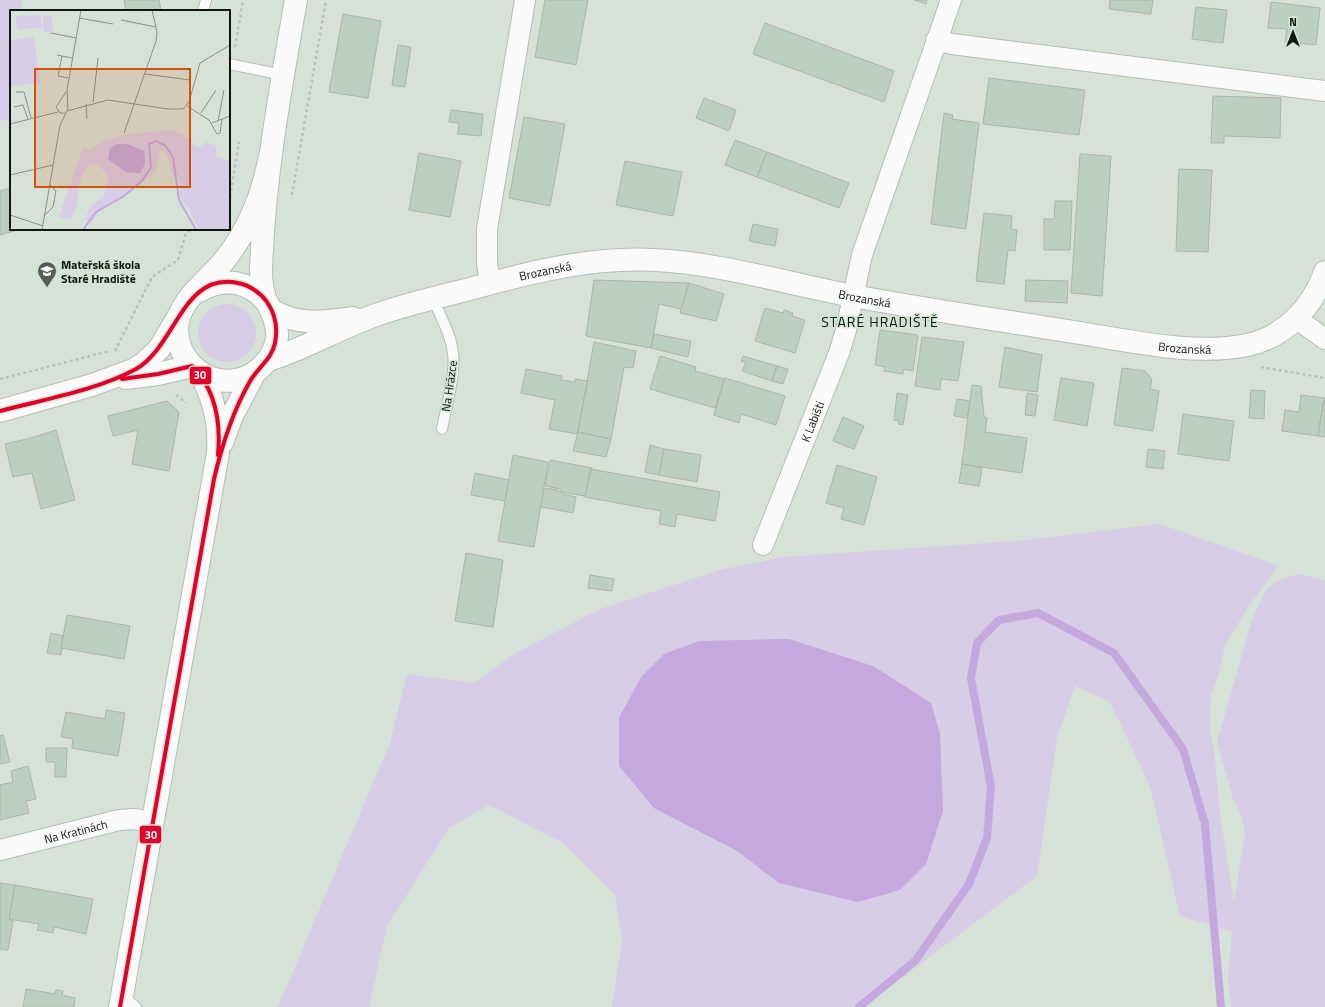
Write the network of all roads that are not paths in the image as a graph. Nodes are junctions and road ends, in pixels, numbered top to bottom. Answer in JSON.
{"nodes":[{"id":1,"x":206,"y":0,"type":"edge"},
{"id":2,"x":296,"y":0,"type":"edge"},
{"id":3,"x":525,"y":0,"type":"edge"},
{"id":4,"x":951,"y":0,"type":"edge"},
{"id":5,"x":203,"y":10,"type":"edge"},
{"id":6,"x":936,"y":40,"type":"junction"},
{"id":7,"x":230,"y":64,"type":"edge"},
{"id":8,"x":283,"y":75,"type":"junction"},
{"id":9,"x":1325,"y":91,"type":"edge"},
{"id":10,"x":270,"y":156,"type":"junction"},
{"id":11,"x":1325,"y":272,"type":"edge"},
{"id":12,"x":490,"y":283,"type":"junction"},
{"id":13,"x":853,"y":296,"type":"junction"},
{"id":14,"x":433,"y":298,"type":"junction"},
{"id":15,"x":187,"y":303,"type":"junction"},
{"id":16,"x":271,"y":307,"type":"junction"},
{"id":17,"x":376,"y":315,"type":"junction"},
{"id":18,"x":1297,"y":318,"type":"junction"},
{"id":19,"x":1325,"y":339,"type":"edge"},
{"id":20,"x":261,"y":366,"type":"junction"},
{"id":21,"x":196,"y":369,"type":"junction"},
{"id":22,"x":92,"y":385,"type":"junction"},
{"id":23,"x":0,"y":410,"type":"edge"},
{"id":24,"x":442,"y":429,"type":"dead end"},
{"id":25,"x":214,"y":479,"type":"junction"},
{"id":26,"x":763,"y":545,"type":"dead end"},
{"id":27,"x":153,"y":822,"type":"junction"},
{"id":28,"x":0,"y":850,"type":"edge"},
{"id":29,"x":126,"y":1003,"type":"edge"}],
"edges":[{"from":1,"to":5,"type":"lane"},
{"from":2,"to":8,"type":"street"},
{"from":3,"to":12,"type":"street"},
{"from":4,"to":6,"type":"street","name":"K Labišti"},
{"from":6,"to":9,"type":"street"},
{"from":6,"to":13,"type":"street","name":"K Labišti"},
{"from":7,"to":8,"type":"lane"},
{"from":8,"to":10,"type":"street"},
{"from":10,"to":15,"type":"street"},
{"from":10,"to":16,"type":"street"},
{"from":11,"to":18,"type":"street","name":"Brozanská"},
{"from":12,"to":13,"type":"street","name":"Brozanská"},
{"from":12,"to":14,"type":"street","name":"Brozanská"},
{"from":13,"to":18,"type":"street","name":"Brozanská"},
{"from":13,"to":26,"type":"street","name":"K Labišti"},
{"from":14,"to":17,"type":"street","name":"Brozanská"},
{"from":14,"to":24,"type":"lane","name":"Na Hrázce"},
{"from":15,"to":16,"type":"street"},
{"from":15,"to":21,"type":"street"},
{"from":15,"to":22,"type":"street"},
{"from":16,"to":17,"type":"street","name":"Brozanská"},
{"from":16,"to":20,"type":"street"},
{"from":17,"to":20,"type":"street","name":"Brozanská"},
{"from":18,"to":19,"type":"street"},
{"from":20,"to":21,"type":"street"},
{"from":20,"to":25,"type":"street"},
{"from":21,"to":22,"type":"street"},
{"from":21,"to":25,"type":"street"},
{"from":22,"to":23,"type":"street"},
{"from":25,"to":27,"type":"street"},
{"from":27,"to":28,"type":"street","name":"Na Kratinách"},
{"from":27,"to":29,"type":"street"}]}
